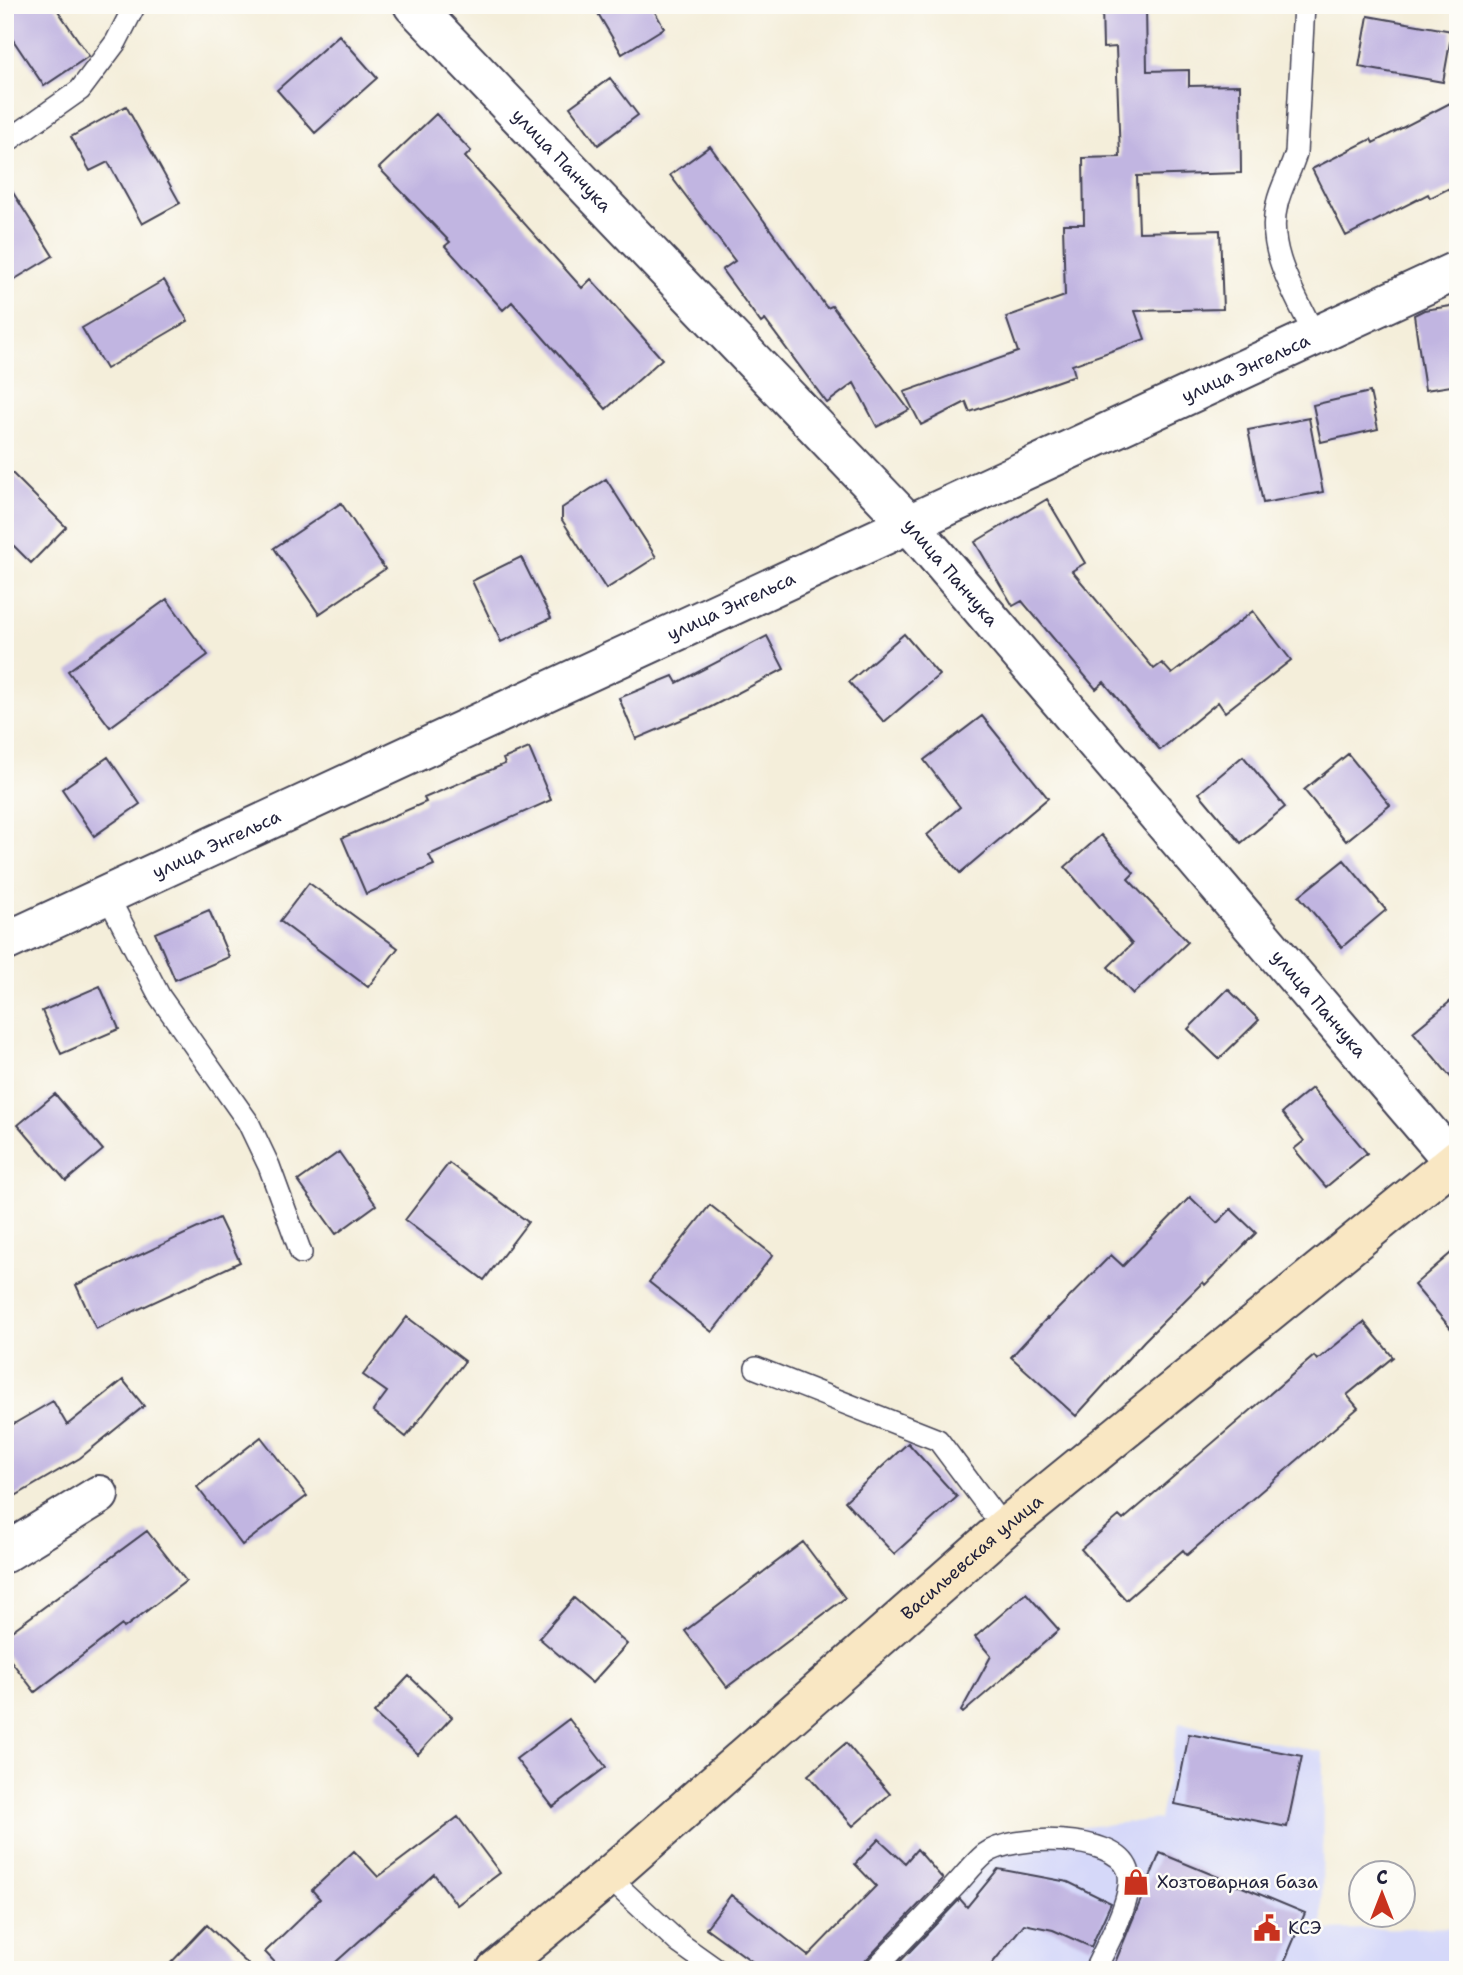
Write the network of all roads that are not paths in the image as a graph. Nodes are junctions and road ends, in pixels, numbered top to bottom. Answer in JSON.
{"nodes":[{"id":1,"x":135,"y":5,"type":"edge"},
{"id":2,"x":414,"y":5,"type":"edge"},
{"id":3,"x":1304,"y":5,"type":"edge"},
{"id":4,"x":5,"y":143,"type":"edge"},
{"id":5,"x":1458,"y":270,"type":"edge"},
{"id":6,"x":1315,"y":336,"type":"junction"},
{"id":7,"x":909,"y":526,"type":"junction"},
{"id":8,"x":107,"y":895,"type":"junction"},
{"id":9,"x":5,"y":942,"type":"edge"},
{"id":10,"x":1456,"y":1162,"type":"edge"},
{"id":11,"x":301,"y":1253,"type":"dead end"},
{"id":12,"x":756,"y":1368,"type":"dead end"},
{"id":13,"x":99,"y":1495,"type":"dead end"},
{"id":14,"x":1004,"y":1528,"type":"junction"},
{"id":15,"x":5,"y":1553,"type":"edge"},
{"id":16,"x":608,"y":1877,"type":"junction"},
{"id":17,"x":496,"y":1970,"type":"edge"},
{"id":18,"x":717,"y":1970,"type":"edge"},
{"id":19,"x":874,"y":1970,"type":"edge"},
{"id":20,"x":1096,"y":1970,"type":"edge"}],
"edges":[{"from":1,"to":4,"type":"lane"},
{"from":2,"to":7,"type":"street","name":"улица Панчука"},
{"from":3,"to":6,"type":"lane"},
{"from":5,"to":6,"type":"street","name":"улица Энгельса"},
{"from":6,"to":7,"type":"street","name":"улица Энгельса"},
{"from":7,"to":8,"type":"street","name":"улица Энгельса"},
{"from":7,"to":10,"type":"street","name":"улица Панчука"},
{"from":8,"to":9,"type":"street","name":"улица Энгельса"},
{"from":8,"to":11,"type":"lane"},
{"from":10,"to":14,"type":"main road","name":"Васильевская улица"},
{"from":12,"to":14,"type":"lane"},
{"from":13,"to":15,"type":"street"},
{"from":14,"to":16,"type":"main road","name":"Васильевская улица"},
{"from":16,"to":17,"type":"main road","name":"Васильевская улица"},
{"from":16,"to":18,"type":"lane"},
{"from":19,"to":20,"type":"lane"}]}
